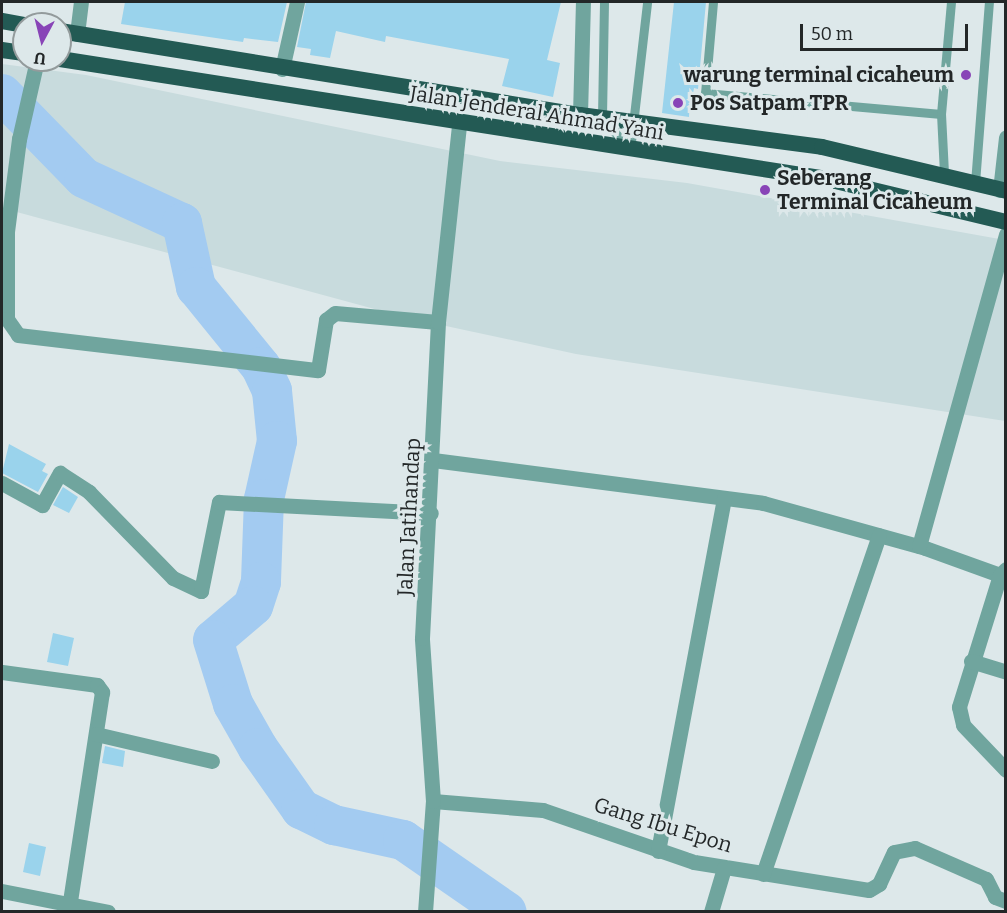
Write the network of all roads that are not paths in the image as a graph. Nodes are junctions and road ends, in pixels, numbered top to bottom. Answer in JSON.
{"nodes":[{"id":1,"x":81,"y":2,"type":"edge"},
{"id":2,"x":297,"y":2,"type":"edge"},
{"id":3,"x":583,"y":2,"type":"edge"},
{"id":4,"x":604,"y":2,"type":"edge"},
{"id":5,"x":647,"y":2,"type":"edge"},
{"id":6,"x":713,"y":2,"type":"edge"},
{"id":7,"x":951,"y":2,"type":"edge"},
{"id":8,"x":989,"y":2,"type":"edge"},
{"id":9,"x":72,"y":33,"type":"edge"},
{"id":10,"x":77,"y":34,"type":"junction"},
{"id":11,"x":72,"y":61,"type":"edge"},
{"id":12,"x":282,"y":69,"type":"junction"},
{"id":13,"x":34,"y":72,"type":"edge"},
{"id":14,"x":941,"y":114,"type":"junction"},
{"id":15,"x":580,"y":116,"type":"junction"},
{"id":16,"x":602,"y":117,"type":"junction"},
{"id":17,"x":635,"y":120,"type":"junction"},
{"id":18,"x":459,"y":124,"type":"junction"},
{"id":19,"x":1005,"y":137,"type":"edge"},
{"id":20,"x":630,"y":150,"type":"junction"},
{"id":21,"x":944,"y":173,"type":"junction"},
{"id":22,"x":975,"y":183,"type":"junction"},
{"id":23,"x":1003,"y":191,"type":"edge"},
{"id":24,"x":1005,"y":222,"type":"edge"},
{"id":25,"x":1005,"y":234,"type":"edge"},
{"id":26,"x":438,"y":322,"type":"junction"},
{"id":27,"x":433,"y":460,"type":"junction"},
{"id":28,"x":2,"y":483,"type":"edge"},
{"id":29,"x":724,"y":498,"type":"junction"},
{"id":30,"x":431,"y":513,"type":"junction"},
{"id":31,"x":879,"y":535,"type":"junction"},
{"id":32,"x":919,"y":546,"type":"junction"},
{"id":33,"x":1003,"y":572,"type":"edge"},
{"id":34,"x":971,"y":662,"type":"junction"},
{"id":35,"x":2,"y":672,"type":"edge"},
{"id":36,"x":1005,"y":672,"type":"edge"},
{"id":37,"x":96,"y":734,"type":"junction"},
{"id":38,"x":213,"y":761,"type":"dead end"},
{"id":39,"x":1005,"y":770,"type":"edge"},
{"id":40,"x":433,"y":801,"type":"junction"},
{"id":41,"x":658,"y":851,"type":"junction"},
{"id":42,"x":724,"y":868,"type":"junction"},
{"id":43,"x":763,"y":874,"type":"junction"},
{"id":44,"x":2,"y":891,"type":"edge"},
{"id":45,"x":1005,"y":901,"type":"edge"},
{"id":46,"x":70,"y":902,"type":"junction"},
{"id":47,"x":108,"y":912,"type":"edge"},
{"id":48,"x":425,"y":912,"type":"edge"},
{"id":49,"x":711,"y":912,"type":"edge"}],
"edges":[{"from":1,"to":10,"type":"street"},
{"from":2,"to":12,"type":"street"},
{"from":3,"to":15,"type":"street"},
{"from":4,"to":16,"type":"lane"},
{"from":5,"to":17,"type":"lane"},
{"from":6,"to":14,"type":"lane"},
{"from":7,"to":14,"type":"lane"},
{"from":8,"to":22,"type":"lane"},
{"from":9,"to":10,"type":"highway","name":"Jalan Jenderal Ahmad Yani"},
{"from":10,"to":12,"type":"highway","name":"Jalan Jenderal Ahmad Yani"},
{"from":11,"to":18,"type":"highway","name":"Jalan Jenderal Ahmad Yani"},
{"from":12,"to":15,"type":"highway","name":"Jalan Jenderal Ahmad Yani"},
{"from":13,"to":26,"type":"street"},
{"from":14,"to":21,"type":"lane"},
{"from":15,"to":16,"type":"highway","name":"Jalan Jenderal Ahmad Yani"},
{"from":16,"to":17,"type":"highway","name":"Jalan Jenderal Ahmad Yani"},
{"from":16,"to":20,"type":"lane"},
{"from":17,"to":20,"type":"lane"},
{"from":17,"to":21,"type":"highway","name":"Jalan Jenderal Ahmad Yani"},
{"from":18,"to":20,"type":"highway","name":"Jalan Jenderal Ahmad Yani"},
{"from":18,"to":26,"type":"street","name":"Jalan Jatihandap"},
{"from":19,"to":23,"type":"street"},
{"from":20,"to":24,"type":"highway","name":"Jalan Jenderal Ahmad Yani"},
{"from":21,"to":22,"type":"highway","name":"Jalan Jenderal Ahmad Yani"},
{"from":22,"to":23,"type":"highway","name":"Jalan Jenderal Ahmad Yani"},
{"from":25,"to":32,"type":"street"},
{"from":26,"to":27,"type":"street","name":"Jalan Jatihandap"},
{"from":27,"to":29,"type":"street"},
{"from":27,"to":30,"type":"street","name":"Jalan Jatihandap"},
{"from":28,"to":30,"type":"street"},
{"from":29,"to":31,"type":"street"},
{"from":29,"to":41,"type":"street"},
{"from":30,"to":40,"type":"street","name":"Jalan Jatihandap"},
{"from":31,"to":32,"type":"street"},
{"from":31,"to":43,"type":"street"},
{"from":32,"to":33,"type":"street"},
{"from":33,"to":34,"type":"street"},
{"from":34,"to":36,"type":"street"},
{"from":34,"to":39,"type":"street"},
{"from":35,"to":37,"type":"street"},
{"from":37,"to":38,"type":"street"},
{"from":37,"to":46,"type":"street"},
{"from":40,"to":41,"type":"street","name":"Gang Ibu Epon"},
{"from":40,"to":48,"type":"street","name":"Jalan Jatihandap"},
{"from":41,"to":42,"type":"street","name":"Gang Ibu Epon"},
{"from":42,"to":43,"type":"street","name":"Gang Ibu Epon"},
{"from":42,"to":49,"type":"street"},
{"from":43,"to":45,"type":"street","name":"Gang Ibu Epon"},
{"from":44,"to":46,"type":"street"},
{"from":46,"to":47,"type":"street"}]}
